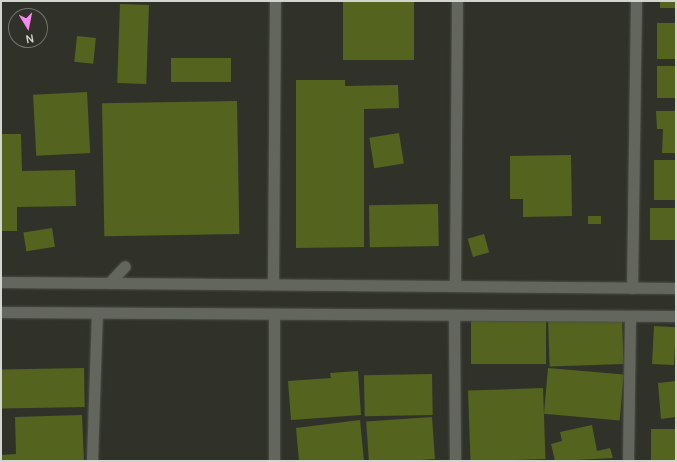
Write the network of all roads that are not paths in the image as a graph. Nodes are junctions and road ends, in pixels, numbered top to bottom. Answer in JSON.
{"nodes":[{"id":1,"x":275,"y":1,"type":"edge"},
{"id":2,"x":457,"y":1,"type":"edge"},
{"id":3,"x":636,"y":1,"type":"edge"},
{"id":4,"x":125,"y":266,"type":"dead end"},
{"id":5,"x":1,"y":282,"type":"edge"},
{"id":6,"x":109,"y":283,"type":"junction"},
{"id":7,"x":273,"y":284,"type":"junction"},
{"id":8,"x":455,"y":286,"type":"junction"},
{"id":9,"x":632,"y":288,"type":"junction"},
{"id":10,"x":676,"y":288,"type":"edge"},
{"id":11,"x":1,"y":312,"type":"edge"},
{"id":12,"x":98,"y":314,"type":"junction"},
{"id":13,"x":274,"y":316,"type":"junction"},
{"id":14,"x":630,"y":316,"type":"junction"},
{"id":15,"x":676,"y":316,"type":"edge"},
{"id":16,"x":454,"y":317,"type":"junction"},
{"id":17,"x":92,"y":461,"type":"edge"},
{"id":18,"x":274,"y":461,"type":"edge"},
{"id":19,"x":455,"y":461,"type":"edge"},
{"id":20,"x":628,"y":461,"type":"edge"}],
"edges":[{"from":1,"to":7,"type":"street"},
{"from":2,"to":8,"type":"street"},
{"from":3,"to":9,"type":"street"},
{"from":4,"to":6,"type":"street"},
{"from":5,"to":6,"type":"street"},
{"from":6,"to":7,"type":"street"},
{"from":7,"to":8,"type":"street"},
{"from":8,"to":9,"type":"street"},
{"from":9,"to":10,"type":"street"},
{"from":11,"to":12,"type":"street"},
{"from":12,"to":13,"type":"street"},
{"from":12,"to":17,"type":"street"},
{"from":13,"to":16,"type":"street"},
{"from":13,"to":18,"type":"street"},
{"from":14,"to":15,"type":"street"},
{"from":14,"to":16,"type":"street"},
{"from":14,"to":20,"type":"street"},
{"from":16,"to":19,"type":"street"}]}
